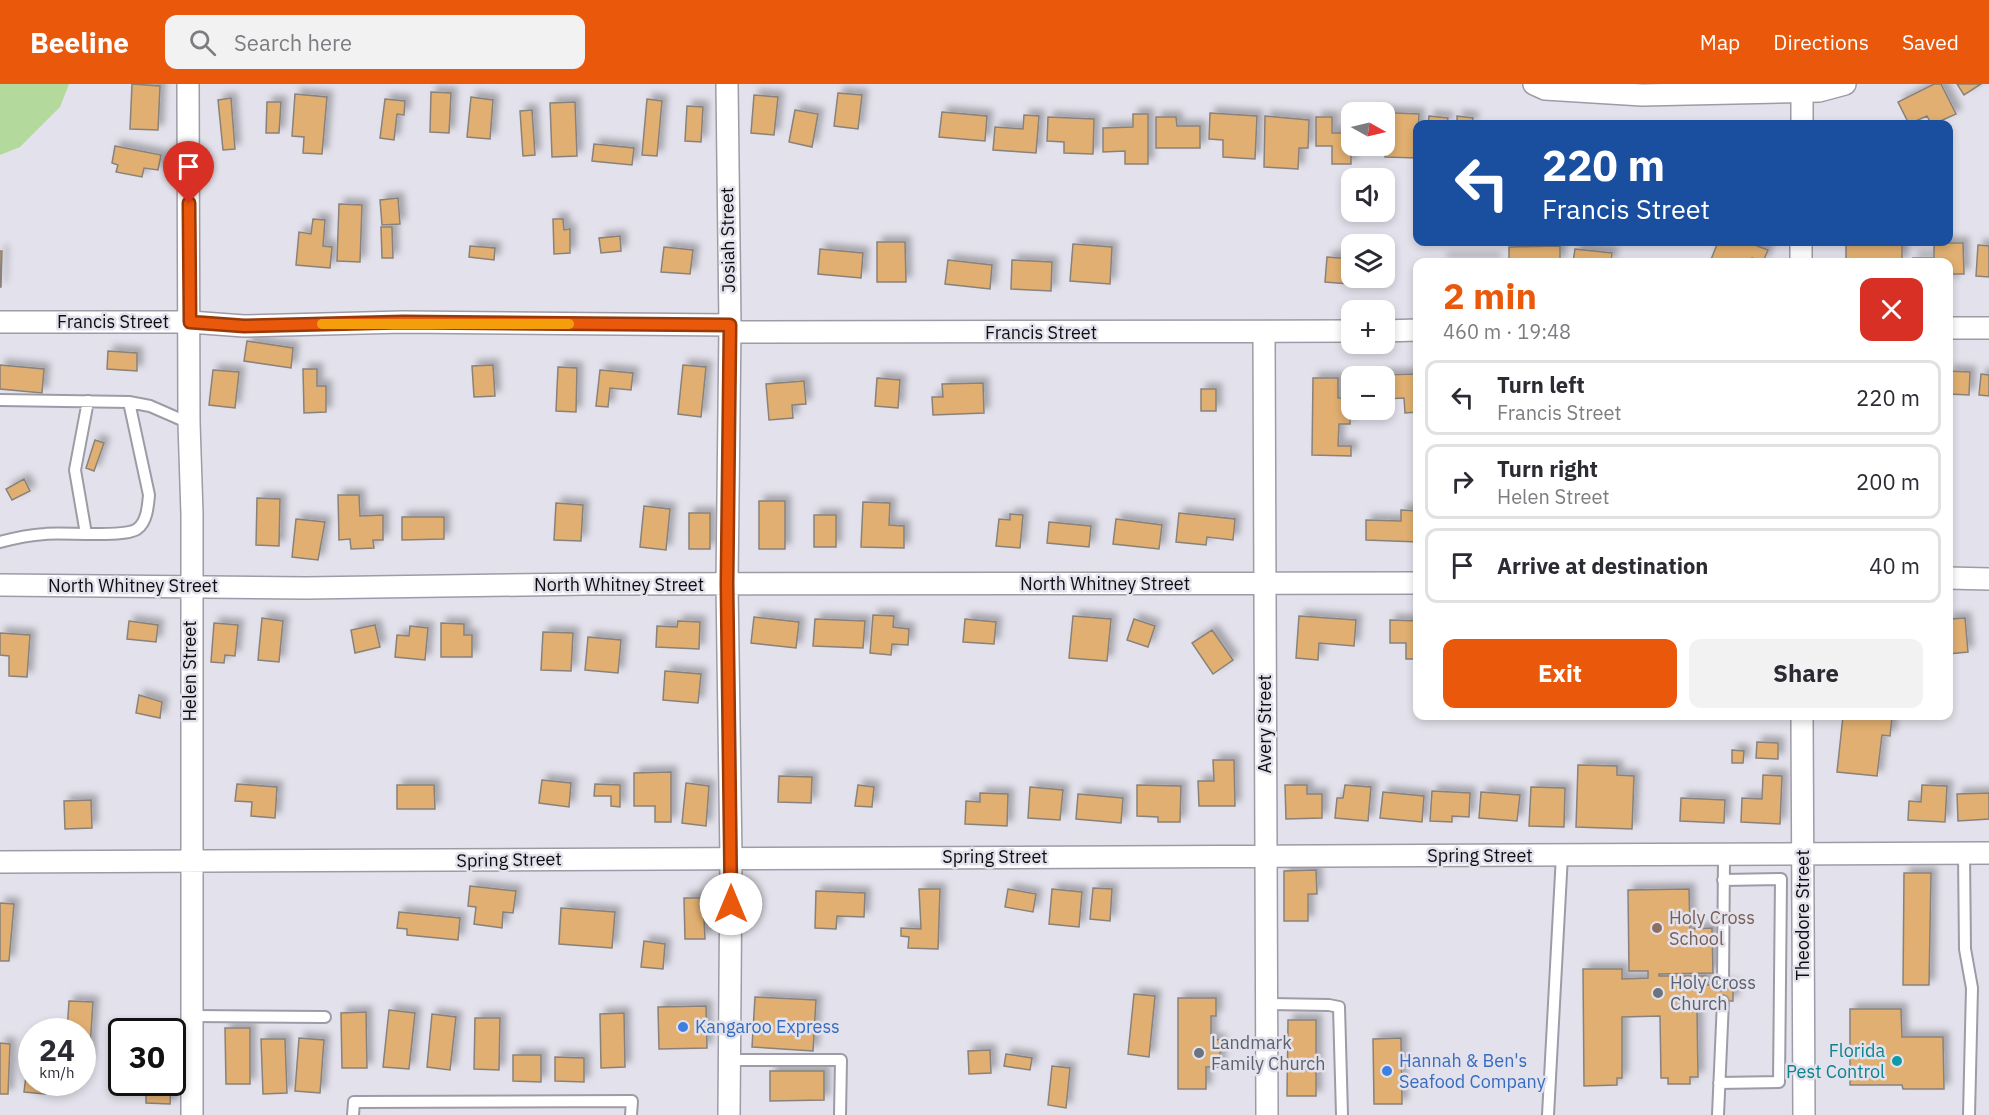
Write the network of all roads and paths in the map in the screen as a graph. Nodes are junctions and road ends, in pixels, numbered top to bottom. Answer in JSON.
{"nodes":[{"id":1,"x":188,"y":84,"type":"edge"},
{"id":2,"x":727,"y":84,"type":"edge"},
{"id":3,"x":1534,"y":84,"type":"edge"},
{"id":4,"x":1845,"y":84,"type":"edge"},
{"id":5,"x":1802,"y":88,"type":"edge"},
{"id":6,"x":1802,"y":120,"type":"edge"},
{"id":7,"x":0,"y":322,"type":"edge"},
{"id":8,"x":190,"y":322,"type":"junction"},
{"id":9,"x":1953,"y":328,"type":"edge"},
{"id":10,"x":1989,"y":328,"type":"edge"},
{"id":11,"x":730,"y":329,"type":"junction"},
{"id":12,"x":1413,"y":330,"type":"edge"},
{"id":13,"x":1395,"y":331,"type":"edge"},
{"id":14,"x":1341,"y":332,"type":"edge"},
{"id":15,"x":1264,"y":333,"type":"junction"},
{"id":16,"x":0,"y":400,"type":"edge"},
{"id":17,"x":88,"y":402,"type":"junction"},
{"id":18,"x":129,"y":402,"type":"junction"},
{"id":19,"x":189,"y":423,"type":"junction"},
{"id":20,"x":86,"y":534,"type":"junction"},
{"id":21,"x":0,"y":542,"type":"edge"},
{"id":22,"x":1953,"y":578,"type":"edge"},
{"id":23,"x":1989,"y":579,"type":"edge"},
{"id":24,"x":1413,"y":583,"type":"edge"},
{"id":25,"x":727,"y":584,"type":"junction"},
{"id":26,"x":1265,"y":584,"type":"junction"},
{"id":27,"x":0,"y":585,"type":"edge"},
{"id":28,"x":190,"y":586,"type":"junction"},
{"id":29,"x":1802,"y":720,"type":"edge"},
{"id":30,"x":1989,"y":853,"type":"edge"},
{"id":31,"x":1965,"y":854,"type":"junction"},
{"id":32,"x":1562,"y":855,"type":"junction"},
{"id":33,"x":1724,"y":855,"type":"junction"},
{"id":34,"x":1804,"y":856,"type":"junction"},
{"id":35,"x":1267,"y":858,"type":"junction"},
{"id":36,"x":731,"y":859,"type":"junction"},
{"id":37,"x":0,"y":862,"type":"edge"},
{"id":38,"x":190,"y":863,"type":"junction"},
{"id":39,"x":1724,"y":880,"type":"junction"},
{"id":40,"x":1723,"y":985,"type":"dead end"},
{"id":41,"x":1723,"y":1001,"type":"dead end"},
{"id":42,"x":1267,"y":1004,"type":"junction"},
{"id":43,"x":193,"y":1016,"type":"junction"},
{"id":44,"x":325,"y":1017,"type":"dead end"},
{"id":45,"x":730,"y":1060,"type":"junction"},
{"id":46,"x":1719,"y":1083,"type":"junction"},
{"id":47,"x":192,"y":1115,"type":"edge"},
{"id":48,"x":353,"y":1115,"type":"edge"},
{"id":49,"x":631,"y":1115,"type":"edge"},
{"id":50,"x":729,"y":1115,"type":"edge"},
{"id":51,"x":840,"y":1115,"type":"edge"},
{"id":52,"x":1267,"y":1115,"type":"edge"},
{"id":53,"x":1342,"y":1115,"type":"edge"},
{"id":54,"x":1548,"y":1115,"type":"edge"},
{"id":55,"x":1718,"y":1115,"type":"edge"},
{"id":56,"x":1804,"y":1115,"type":"edge"},
{"id":57,"x":1969,"y":1115,"type":"edge"}],
"edges":[{"from":1,"to":8,"type":"street","name":"Helen Street"},
{"from":2,"to":11,"type":"street","name":"Josiah Street"},
{"from":3,"to":5,"type":"street"},
{"from":4,"to":5,"type":"street"},
{"from":5,"to":6,"type":"street"},
{"from":7,"to":8,"type":"street","name":"Francis Street"},
{"from":8,"to":11,"type":"street","name":"Francis Street"},
{"from":8,"to":19,"type":"street","name":"Helen Street"},
{"from":9,"to":10,"type":"street"},
{"from":11,"to":15,"type":"street","name":"Francis Street"},
{"from":11,"to":25,"type":"street","name":"Josiah Street"},
{"from":12,"to":13,"type":"street"},
{"from":14,"to":15,"type":"street","name":"Francis Street"},
{"from":15,"to":26,"type":"street","name":"Avery Street"},
{"from":16,"to":17,"type":"lane"},
{"from":17,"to":18,"type":"lane"},
{"from":17,"to":20,"type":"lane"},
{"from":18,"to":19,"type":"lane"},
{"from":18,"to":20,"type":"lane"},
{"from":19,"to":28,"type":"street","name":"Helen Street"},
{"from":20,"to":21,"type":"lane"},
{"from":22,"to":23,"type":"street"},
{"from":24,"to":26,"type":"street","name":"North Whitney Street"},
{"from":25,"to":26,"type":"street","name":"North Whitney Street"},
{"from":25,"to":28,"type":"street","name":"North Whitney Street"},
{"from":25,"to":36,"type":"street","name":"Josiah Street"},
{"from":26,"to":35,"type":"street","name":"Avery Street"},
{"from":27,"to":28,"type":"street","name":"North Whitney Street"},
{"from":28,"to":38,"type":"street","name":"Helen Street"},
{"from":29,"to":34,"type":"street","name":"Theodore Street"},
{"from":30,"to":31,"type":"street","name":"Spring Street"},
{"from":31,"to":34,"type":"street","name":"Spring Street"},
{"from":31,"to":57,"type":"lane"},
{"from":32,"to":33,"type":"street","name":"Spring Street"},
{"from":32,"to":35,"type":"street","name":"Spring Street"},
{"from":32,"to":54,"type":"lane"},
{"from":33,"to":34,"type":"street","name":"Spring Street"},
{"from":33,"to":39,"type":"lane"},
{"from":34,"to":56,"type":"street","name":"Theodore Street"},
{"from":35,"to":36,"type":"street","name":"Spring Street"},
{"from":35,"to":42,"type":"street","name":"Avery Street"},
{"from":36,"to":38,"type":"street","name":"Spring Street"},
{"from":36,"to":45,"type":"street","name":"Josiah Street"},
{"from":37,"to":38,"type":"street","name":"Spring Street"},
{"from":38,"to":43,"type":"street","name":"Helen Street"},
{"from":39,"to":40,"type":"lane"},
{"from":39,"to":46,"type":"lane"},
{"from":41,"to":46,"type":"lane"},
{"from":42,"to":52,"type":"street","name":"Avery Street"},
{"from":42,"to":53,"type":"lane"},
{"from":43,"to":44,"type":"lane"},
{"from":43,"to":47,"type":"street","name":"Helen Street"},
{"from":45,"to":50,"type":"street","name":"Josiah Street"},
{"from":45,"to":51,"type":"lane"},
{"from":46,"to":55,"type":"lane"},
{"from":48,"to":49,"type":"lane"}]}
